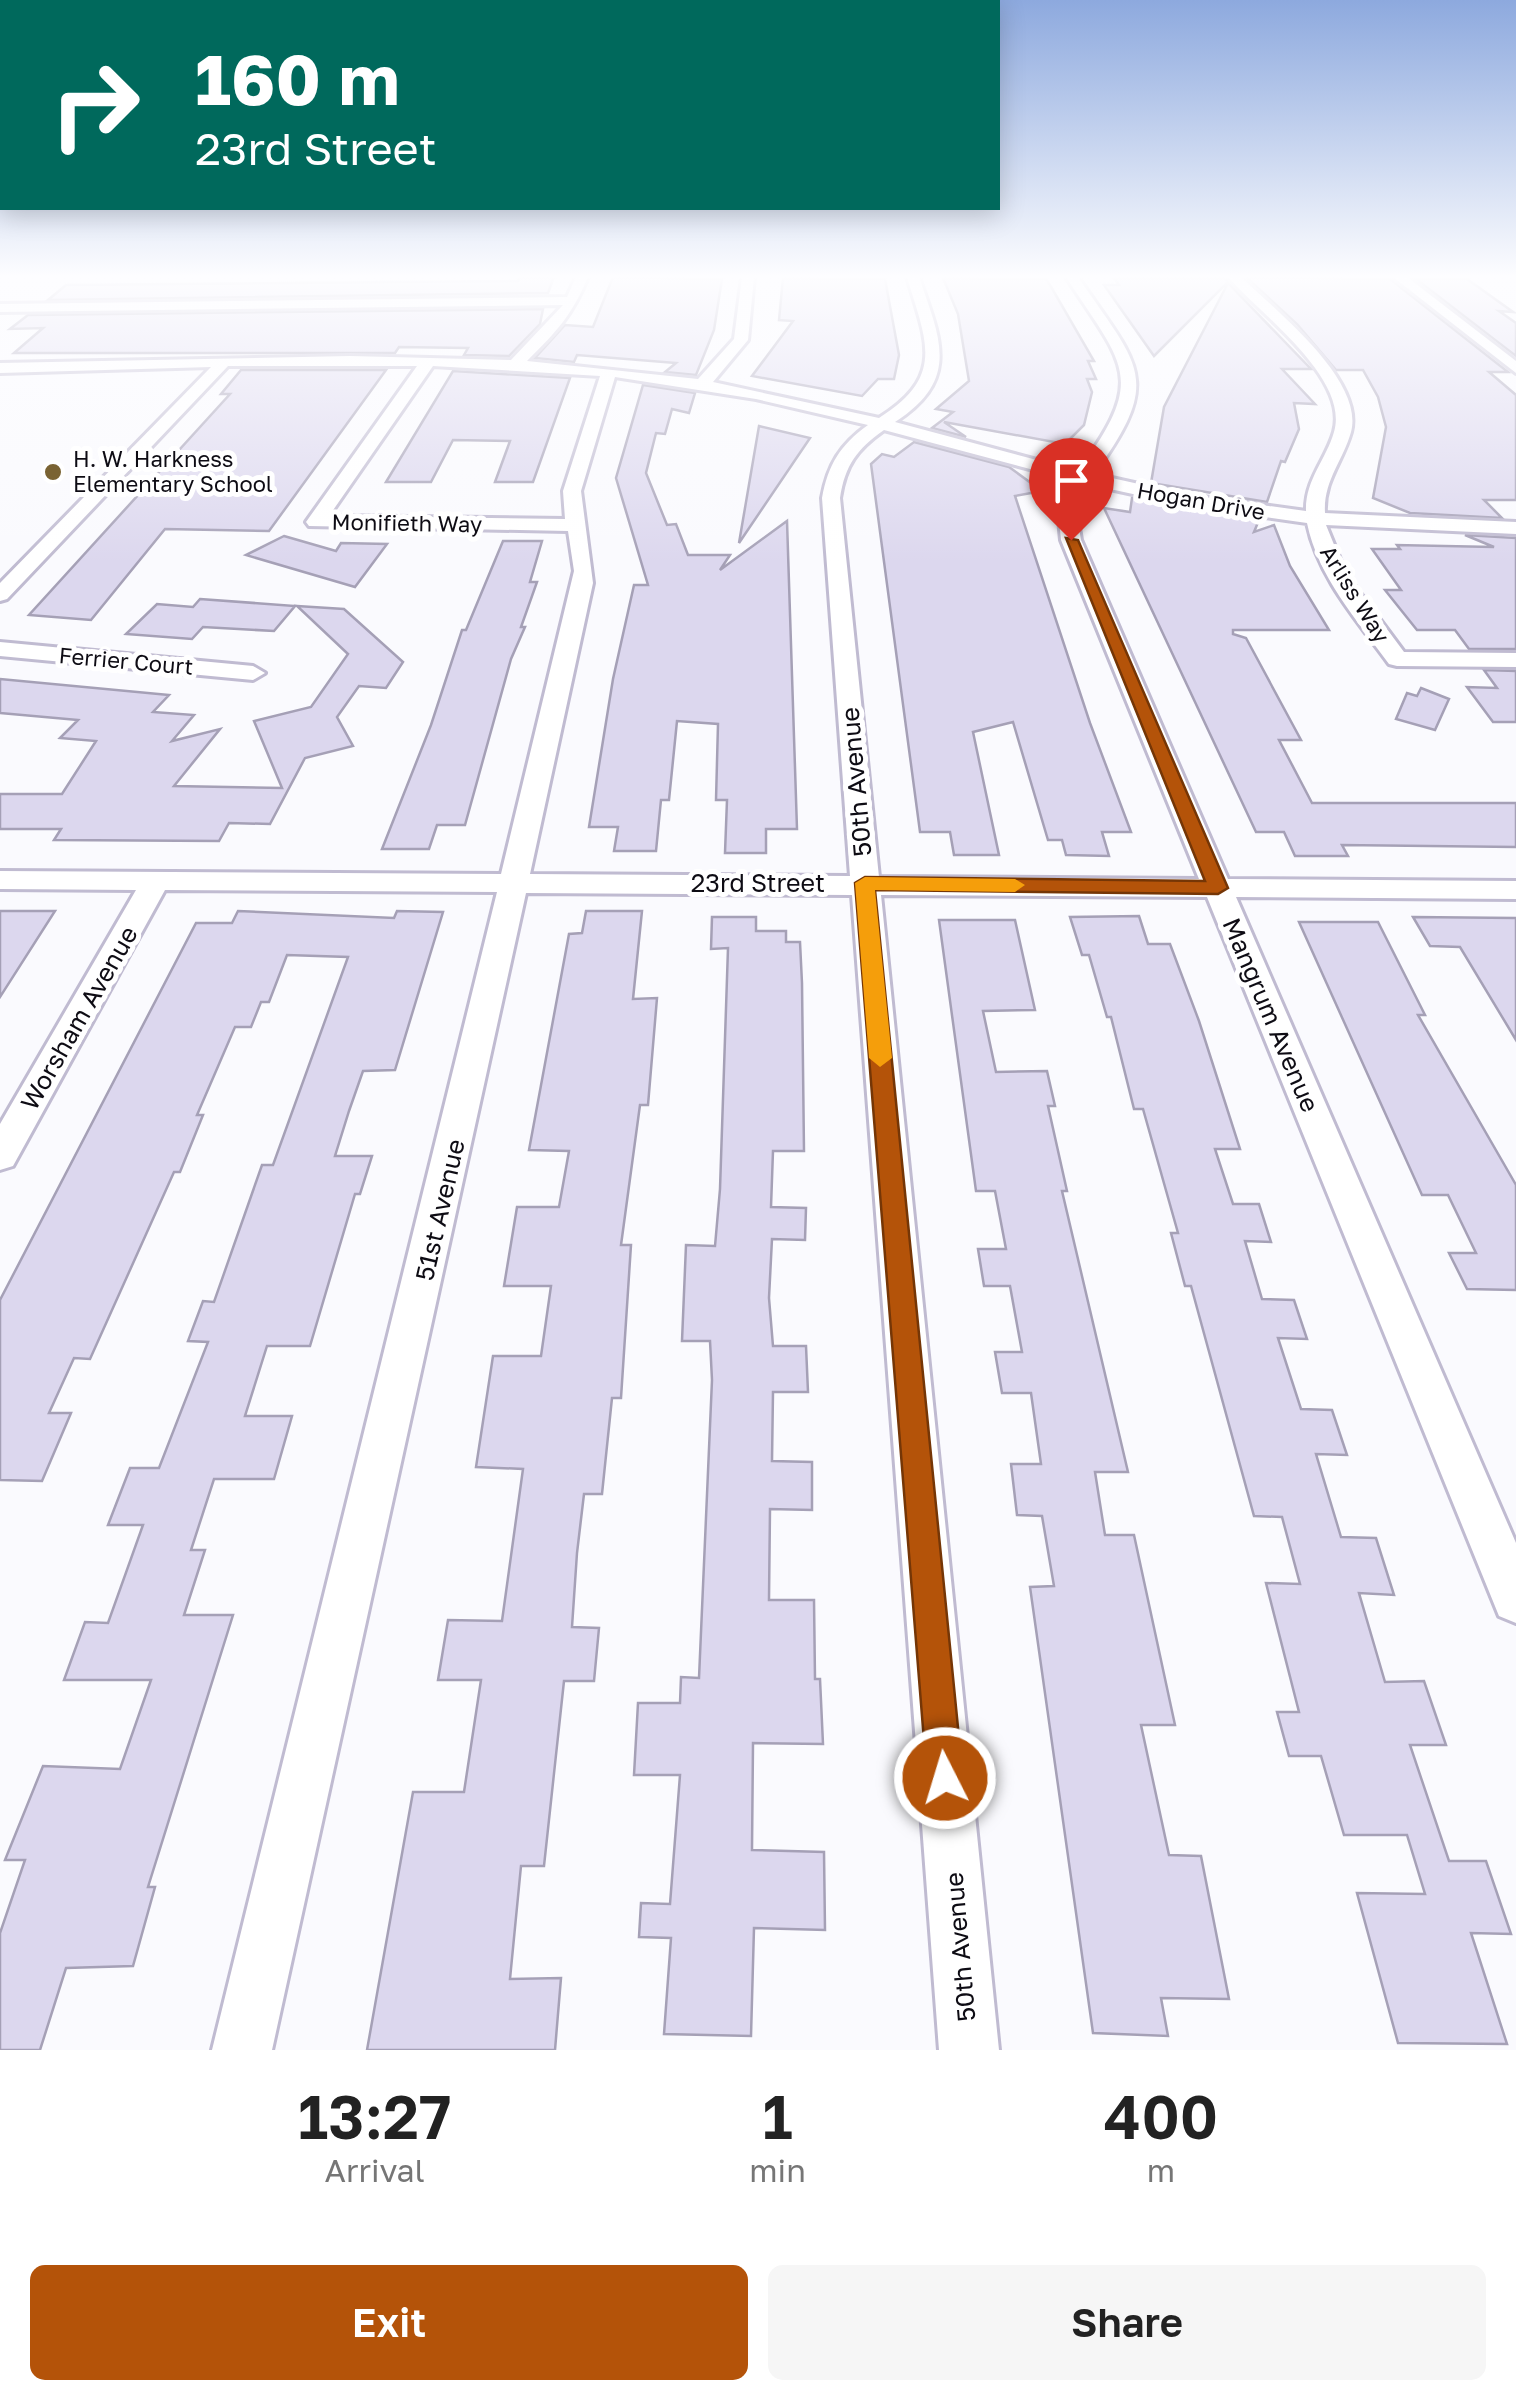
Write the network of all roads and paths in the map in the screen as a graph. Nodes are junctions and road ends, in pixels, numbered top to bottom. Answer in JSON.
{"nodes":[{"id":1,"x":214,"y":373,"type":"edge"},
{"id":2,"x":420,"y":373,"type":"edge"},
{"id":3,"x":608,"y":373,"type":"edge"},
{"id":4,"x":621,"y":373,"type":"edge"},
{"id":5,"x":712,"y":373,"type":"edge"},
{"id":6,"x":931,"y":373,"type":"edge"},
{"id":7,"x":1127,"y":373,"type":"edge"},
{"id":8,"x":1326,"y":373,"type":"edge"},
{"id":9,"x":702,"y":384,"type":"junction"},
{"id":10,"x":880,"y":424,"type":"junction"},
{"id":11,"x":1082,"y":477,"type":"junction"},
{"id":12,"x":1316,"y":519,"type":"junction"},
{"id":13,"x":576,"y":525,"type":"junction"},
{"id":14,"x":1516,"y":528,"type":"edge"},
{"id":15,"x":2,"y":590,"type":"edge"},
{"id":16,"x":0,"y":649,"type":"edge"},
{"id":17,"x":1516,"y":660,"type":"edge"},
{"id":18,"x":252,"y":673,"type":"dead end"},
{"id":19,"x":0,"y":880,"type":"edge"},
{"id":20,"x":157,"y":880,"type":"junction"},
{"id":21,"x":518,"y":881,"type":"junction"},
{"id":22,"x":865,"y":883,"type":"junction"},
{"id":23,"x":1218,"y":888,"type":"junction"},
{"id":24,"x":1516,"y":890,"type":"edge"},
{"id":25,"x":0,"y":1156,"type":"edge"},
{"id":26,"x":1516,"y":1599,"type":"edge"},
{"id":27,"x":242,"y":2050,"type":"edge"},
{"id":28,"x":969,"y":2050,"type":"edge"}],
"edges":[{"from":1,"to":15,"type":"street"},
{"from":2,"to":13,"type":"street","name":"Monifieth Way"},
{"from":3,"to":13,"type":"street","name":"51st Avenue"},
{"from":4,"to":9,"type":"street","name":"Hogan Drive"},
{"from":5,"to":9,"type":"street"},
{"from":6,"to":10,"type":"street","name":"50th Avenue"},
{"from":7,"to":11,"type":"street","name":"Mangrum Avenue"},
{"from":8,"to":12,"type":"street","name":"Arliss Way"},
{"from":9,"to":10,"type":"street","name":"Hogan Drive"},
{"from":10,"to":11,"type":"street","name":"Hogan Drive"},
{"from":10,"to":22,"type":"street","name":"50th Avenue"},
{"from":11,"to":12,"type":"street","name":"Hogan Drive"},
{"from":11,"to":23,"type":"street","name":"Mangrum Avenue"},
{"from":12,"to":14,"type":"street","name":"Hogan Drive"},
{"from":12,"to":17,"type":"street","name":"Arliss Way"},
{"from":13,"to":21,"type":"street","name":"51st Avenue"},
{"from":16,"to":18,"type":"street","name":"Ferrier Court"},
{"from":19,"to":20,"type":"street","name":"23rd Street"},
{"from":20,"to":21,"type":"street","name":"23rd Street"},
{"from":20,"to":25,"type":"street","name":"Worsham Avenue"},
{"from":21,"to":22,"type":"street","name":"23rd Street"},
{"from":21,"to":27,"type":"street","name":"51st Avenue"},
{"from":22,"to":23,"type":"street","name":"23rd Street"},
{"from":22,"to":28,"type":"street","name":"50th Avenue"},
{"from":23,"to":24,"type":"street","name":"23rd Street"},
{"from":23,"to":26,"type":"street","name":"Mangrum Avenue"}]}
